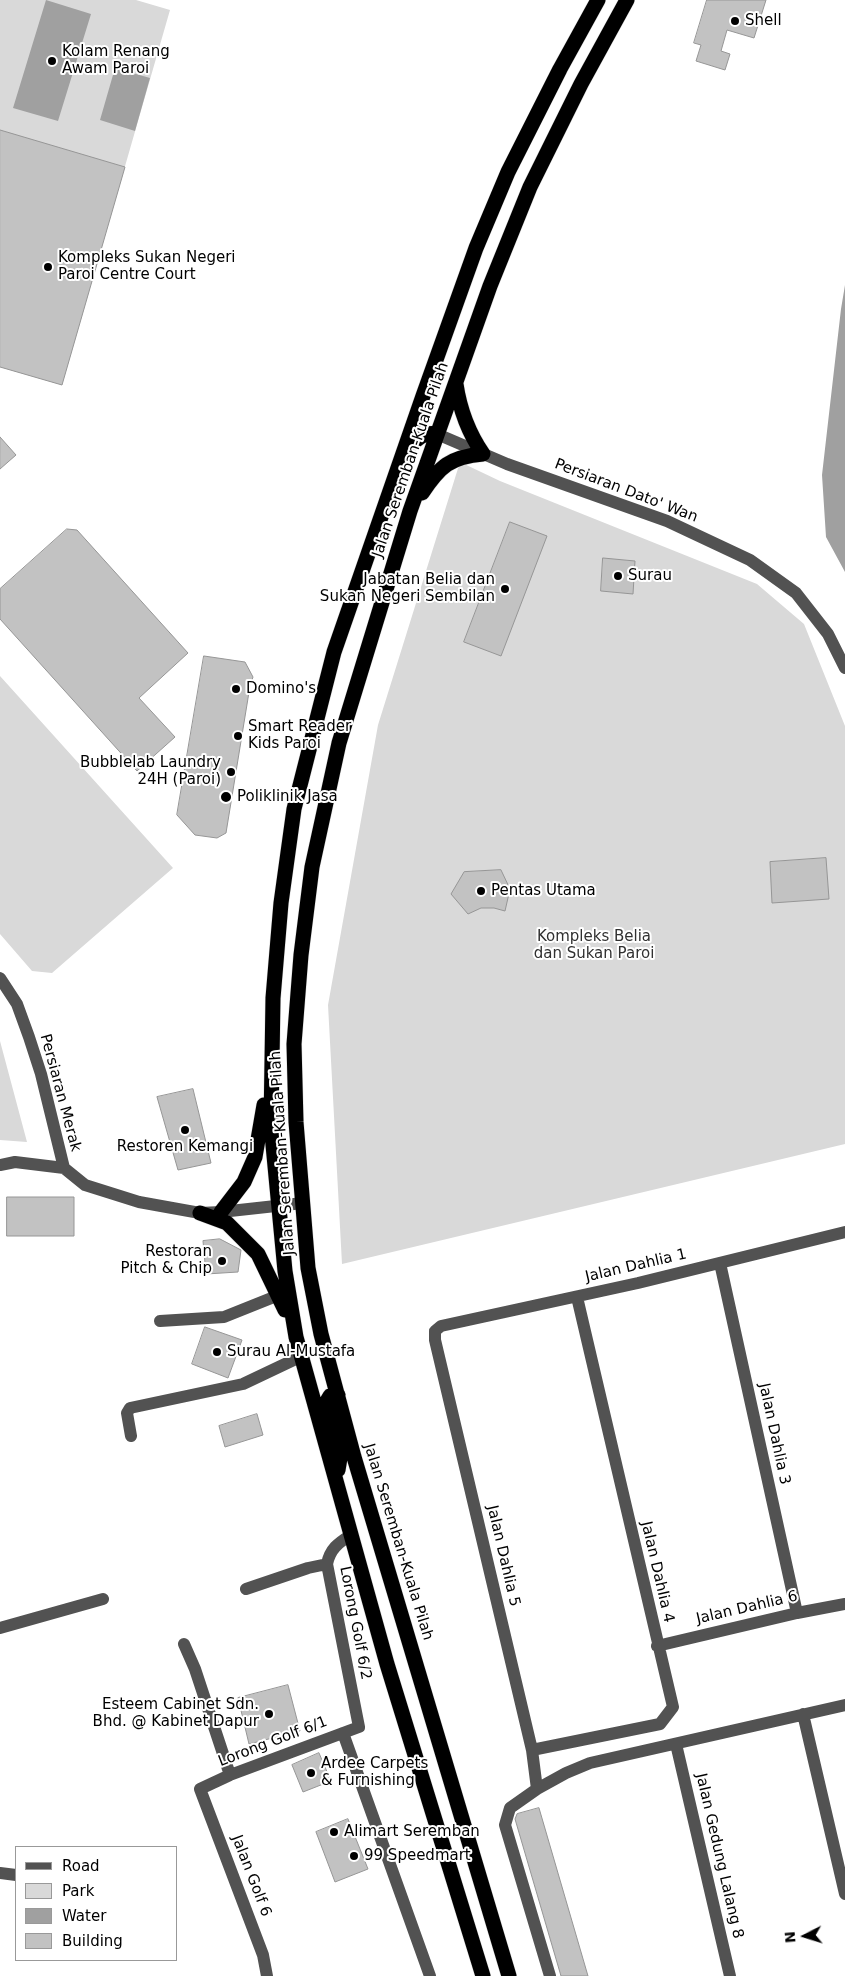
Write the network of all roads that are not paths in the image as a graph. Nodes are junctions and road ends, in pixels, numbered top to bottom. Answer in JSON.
{"nodes":[{"id":1,"x":598,"y":0,"type":"edge"},
{"id":2,"x":628,"y":0,"type":"edge"},
{"id":3,"x":456,"y":383,"type":"junction"},
{"id":4,"x":437,"y":434,"type":"junction"},
{"id":5,"x":404,"y":454,"type":"junction"},
{"id":6,"x":483,"y":454,"type":"junction"},
{"id":7,"x":410,"y":511,"type":"junction"},
{"id":8,"x":845,"y":668,"type":"edge"},
{"id":9,"x":0,"y":978,"type":"edge"},
{"id":10,"x":273,"y":1016,"type":"junction"},
{"id":11,"x":0,"y":1165,"type":"edge"},
{"id":12,"x":64,"y":1168,"type":"junction"},
{"id":13,"x":303,"y":1203,"type":"junction"},
{"id":14,"x":279,"y":1206,"type":"junction"},
{"id":15,"x":221,"y":1212,"type":"junction"},
{"id":16,"x":200,"y":1213,"type":"junction"},
{"id":17,"x":845,"y":1232,"type":"edge"},
{"id":18,"x":720,"y":1262,"type":"junction"},
{"id":19,"x":279,"y":1296,"type":"junction"},
{"id":20,"x":577,"y":1297,"type":"junction"},
{"id":21,"x":160,"y":1321,"type":"dead end"},
{"id":22,"x":435,"y":1331,"type":"joint"},
{"id":23,"x":296,"y":1337,"type":"junction"},
{"id":24,"x":302,"y":1356,"type":"junction"},
{"id":25,"x":338,"y":1395,"type":"junction"},
{"id":26,"x":131,"y":1436,"type":"dead end"},
{"id":27,"x":335,"y":1476,"type":"junction"},
{"id":28,"x":351,"y":1535,"type":"junction"},
{"id":29,"x":327,"y":1564,"type":"junction"},
{"id":30,"x":246,"y":1589,"type":"dead end"},
{"id":31,"x":104,"y":1599,"type":"dead end"},
{"id":32,"x":845,"y":1604,"type":"edge"},
{"id":33,"x":797,"y":1613,"type":"junction"},
{"id":34,"x":0,"y":1628,"type":"edge"},
{"id":35,"x":184,"y":1644,"type":"dead end"},
{"id":36,"x":657,"y":1646,"type":"junction"},
{"id":37,"x":845,"y":1705,"type":"edge"},
{"id":38,"x":802,"y":1714,"type":"junction"},
{"id":39,"x":359,"y":1727,"type":"joint"},
{"id":40,"x":343,"y":1733,"type":"junction"},
{"id":41,"x":676,"y":1744,"type":"junction"},
{"id":42,"x":532,"y":1750,"type":"junction"},
{"id":43,"x":230,"y":1775,"type":"junction"},
{"id":44,"x":200,"y":1789,"type":"joint"},
{"id":45,"x":536,"y":1790,"type":"junction"},
{"id":46,"x":0,"y":1873,"type":"edge"},
{"id":47,"x":15,"y":1875,"type":"edge"},
{"id":48,"x":845,"y":1894,"type":"edge"},
{"id":49,"x":480,"y":1973,"type":"edge"},
{"id":50,"x":267,"y":1976,"type":"edge"},
{"id":51,"x":430,"y":1976,"type":"edge"},
{"id":52,"x":509,"y":1976,"type":"edge"},
{"id":53,"x":550,"y":1976,"type":"edge"},
{"id":54,"x":730,"y":1976,"type":"edge"}],
"edges":[{"from":1,"to":5,"type":"highway","name":"Jalan Seremban-Kuala Pilah"},
{"from":2,"to":3,"type":"highway","name":"Jalan Seremban-Kuala Pilah"},
{"from":3,"to":4,"type":"highway","name":"Jalan Seremban-Kuala Pilah"},
{"from":3,"to":6,"type":"highway"},
{"from":4,"to":5,"type":"highway"},
{"from":4,"to":6,"type":"street","name":"Persiaran Dato' Wan"},
{"from":4,"to":7,"type":"highway","name":"Jalan Seremban-Kuala Pilah"},
{"from":5,"to":10,"type":"highway","name":"Jalan Seremban-Kuala Pilah"},
{"from":6,"to":7,"type":"highway"},
{"from":6,"to":8,"type":"street","name":"Persiaran Dato' Wan"},
{"from":7,"to":13,"type":"highway","name":"Jalan Seremban-Kuala Pilah"},
{"from":9,"to":12,"type":"street","name":"Persiaran Merak"},
{"from":10,"to":14,"type":"highway","name":"Jalan Seremban-Kuala Pilah"},
{"from":10,"to":15,"type":"highway"},
{"from":11,"to":12,"type":"street"},
{"from":12,"to":16,"type":"street","name":"Persiaran Merak"},
{"from":13,"to":14,"type":"street"},
{"from":13,"to":25,"type":"highway","name":"Jalan Seremban-Kuala Pilah"},
{"from":14,"to":15,"type":"street"},
{"from":14,"to":23,"type":"highway","name":"Jalan Seremban-Kuala Pilah"},
{"from":15,"to":16,"type":"street","name":"Persiaran Merak"},
{"from":16,"to":19,"type":"highway"},
{"from":17,"to":18,"type":"street","name":"Jalan Dahlia 1"},
{"from":18,"to":20,"type":"street","name":"Jalan Dahlia 1"},
{"from":18,"to":33,"type":"street","name":"Jalan Dahlia 3"},
{"from":19,"to":21,"type":"street"},
{"from":19,"to":23,"type":"highway"},
{"from":20,"to":22,"type":"street","name":"Jalan Dahlia 1"},
{"from":20,"to":36,"type":"street","name":"Jalan Dahlia 4"},
{"from":22,"to":42,"type":"street","name":"Jalan Dahlia 5"},
{"from":23,"to":24,"type":"highway","name":"Jalan Seremban-Kuala Pilah"},
{"from":24,"to":26,"type":"street"},
{"from":24,"to":27,"type":"highway","name":"Jalan Seremban-Kuala Pilah"},
{"from":25,"to":27,"type":"highway"},
{"from":25,"to":52,"type":"highway","name":"Jalan Seremban-Kuala Pilah"},
{"from":27,"to":28,"type":"highway","name":"Jalan Seremban-Kuala Pilah"},
{"from":28,"to":29,"type":"street","name":"Lorong Golf 6/2"},
{"from":28,"to":49,"type":"highway","name":"Jalan Seremban-Kuala Pilah"},
{"from":29,"to":30,"type":"street"},
{"from":29,"to":39,"type":"street","name":"Lorong Golf 6/2"},
{"from":31,"to":34,"type":"street"},
{"from":32,"to":33,"type":"street","name":"Jalan Dahlia 6"},
{"from":33,"to":36,"type":"street","name":"Jalan Dahlia 6"},
{"from":35,"to":43,"type":"street"},
{"from":36,"to":42,"type":"street","name":"Jalan Dahlia 4"},
{"from":37,"to":38,"type":"street"},
{"from":38,"to":41,"type":"street"},
{"from":38,"to":48,"type":"street"},
{"from":39,"to":40,"type":"street","name":"Lorong Golf 6/1"},
{"from":40,"to":43,"type":"street","name":"Lorong Golf 6/1"},
{"from":40,"to":51,"type":"street"},
{"from":41,"to":45,"type":"street"},
{"from":41,"to":54,"type":"street","name":"Jalan Gedung Lalang 8"},
{"from":42,"to":45,"type":"street","name":"Jalan Dahlia 5"},
{"from":43,"to":44,"type":"street","name":"Lorong Golf 6/1"},
{"from":44,"to":50,"type":"street","name":"Jalan Golf 6"},
{"from":45,"to":53,"type":"street"},
{"from":46,"to":47,"type":"street"}]}
